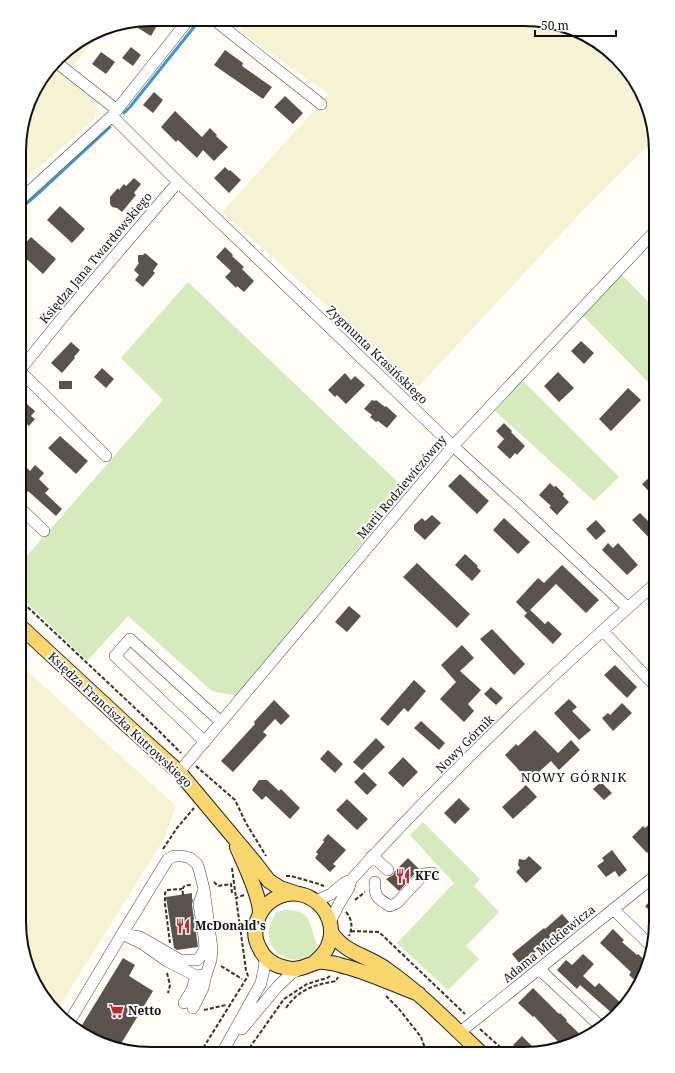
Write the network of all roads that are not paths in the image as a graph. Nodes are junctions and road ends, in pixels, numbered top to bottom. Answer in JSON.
{"nodes":[{"id":1,"x":183,"y":26,"type":"edge"},
{"id":2,"x":223,"y":26,"type":"edge"},
{"id":3,"x":61,"y":66,"type":"dead end"},
{"id":4,"x":321,"y":104,"type":"dead end"},
{"id":5,"x":114,"y":113,"type":"junction"},
{"id":6,"x":178,"y":182,"type":"junction"},
{"id":7,"x":26,"y":194,"type":"edge"},
{"id":8,"x":649,"y":237,"type":"edge"},
{"id":9,"x":26,"y":363,"type":"edge"},
{"id":10,"x":26,"y":376,"type":"edge"},
{"id":11,"x":454,"y":446,"type":"junction"},
{"id":12,"x":106,"y":456,"type":"dead end"},
{"id":13,"x":26,"y":514,"type":"edge"},
{"id":14,"x":44,"y":531,"type":"dead end"},
{"id":15,"x":649,"y":589,"type":"edge"},
{"id":16,"x":628,"y":608,"type":"junction"},
{"id":17,"x":26,"y":631,"type":"edge"},
{"id":18,"x":603,"y":631,"type":"junction"},
{"id":19,"x":649,"y":680,"type":"edge"},
{"id":20,"x":221,"y":722,"type":"junction"},
{"id":21,"x":205,"y":742,"type":"junction"},
{"id":22,"x":179,"y":772,"type":"junction"},
{"id":23,"x":233,"y":836,"type":"junction"},
{"id":24,"x":372,"y":856,"type":"junction"},
{"id":25,"x":388,"y":870,"type":"dead end"},
{"id":26,"x":432,"y":873,"type":"dead end"},
{"id":27,"x":350,"y":880,"type":"junction"},
{"id":28,"x":649,"y":881,"type":"edge"},
{"id":29,"x":375,"y":882,"type":"dead end"},
{"id":30,"x":204,"y":889,"type":"junction"},
{"id":31,"x":295,"y":893,"type":"junction"},
{"id":32,"x":316,"y":901,"type":"junction"},
{"id":33,"x":613,"y":909,"type":"junction"},
{"id":34,"x":260,"y":913,"type":"junction"},
{"id":35,"x":331,"y":927,"type":"junction"},
{"id":36,"x":122,"y":934,"type":"junction"},
{"id":37,"x":648,"y":943,"type":"edge"},
{"id":38,"x":264,"y":955,"type":"junction"},
{"id":39,"x":168,"y":958,"type":"junction"},
{"id":40,"x":315,"y":962,"type":"junction"},
{"id":41,"x":300,"y":969,"type":"junction"},
{"id":42,"x":539,"y":970,"type":"junction"},
{"id":43,"x":201,"y":976,"type":"junction"},
{"id":44,"x":419,"y":994,"type":"junction"},
{"id":45,"x":193,"y":1007,"type":"road end"},
{"id":46,"x":71,"y":1018,"type":"edge"},
{"id":47,"x":597,"y":1023,"type":"edge"},
{"id":48,"x":459,"y":1033,"type":"junction"},
{"id":49,"x":226,"y":1047,"type":"edge"},
{"id":50,"x":227,"y":1047,"type":"edge"},
{"id":51,"x":474,"y":1047,"type":"edge"}],
"edges":[{"from":1,"to":5,"type":"street"},
{"from":2,"to":4,"type":"street"},
{"from":3,"to":5,"type":"street","name":"Zygmunta Krasińskiego"},
{"from":5,"to":6,"type":"street","name":"Zygmunta Krasińskiego"},
{"from":5,"to":7,"type":"street"},
{"from":6,"to":9,"type":"street","name":"Księdza Jana Twardowskiego"},
{"from":6,"to":11,"type":"street","name":"Zygmunta Krasińskiego"},
{"from":8,"to":11,"type":"street","name":"Marii Rodziewiczówny"},
{"from":10,"to":12,"type":"street"},
{"from":11,"to":16,"type":"street","name":"Zygmunta Krasińskiego"},
{"from":11,"to":20,"type":"street","name":"Marii Rodziewiczówny"},
{"from":13,"to":14,"type":"street"},
{"from":15,"to":16,"type":"street","name":"Nowy Górnik"},
{"from":16,"to":18,"type":"street","name":"Nowy Górnik"},
{"from":17,"to":22,"type":"main road","name":"Księdza Franciszka Kutrowskiego"},
{"from":18,"to":19,"type":"street"},
{"from":18,"to":24,"type":"street","name":"Nowy Górnik"},
{"from":20,"to":21,"type":"street","name":"Marii Rodziewiczówny"},
{"from":20,"to":21,"type":"street"},
{"from":21,"to":22,"type":"street","name":"Marii Rodziewiczówny"},
{"from":22,"to":23,"type":"main road","name":"Księdza Franciszka Kutrowskiego"},
{"from":23,"to":31,"type":"main road","name":"Księdza Franciszka Kutrowskiego"},
{"from":23,"to":34,"type":"main road","name":"Księdza Franciszka Kutrowskiego"},
{"from":24,"to":25,"type":"street"},
{"from":24,"to":27,"type":"street","name":"Nowy Górnik"},
{"from":26,"to":29,"type":"street"},
{"from":27,"to":32,"type":"street","name":"Nowy Górnik"},
{"from":27,"to":35,"type":"street","name":"Nowy Górnik"},
{"from":28,"to":33,"type":"street","name":"Adama Mickiewicza"},
{"from":30,"to":36,"type":"street"},
{"from":30,"to":39,"type":"street"},
{"from":30,"to":43,"type":"street"},
{"from":31,"to":32,"type":"main road"},
{"from":31,"to":34,"type":"main road"},
{"from":32,"to":35,"type":"main road"},
{"from":33,"to":37,"type":"street"},
{"from":33,"to":42,"type":"street","name":"Adama Mickiewicza"},
{"from":34,"to":38,"type":"main road"},
{"from":35,"to":40,"type":"main road"},
{"from":35,"to":44,"type":"main road"},
{"from":36,"to":39,"type":"street"},
{"from":36,"to":46,"type":"street"},
{"from":38,"to":41,"type":"main road"},
{"from":38,"to":49,"type":"street"},
{"from":39,"to":43,"type":"street"},
{"from":40,"to":41,"type":"main road"},
{"from":40,"to":44,"type":"main road"},
{"from":41,"to":50,"type":"street"},
{"from":42,"to":47,"type":"street"},
{"from":42,"to":48,"type":"street","name":"Adama Mickiewicza"},
{"from":43,"to":45,"type":"street"},
{"from":44,"to":48,"type":"main road"},
{"from":48,"to":51,"type":"main road"}]}
